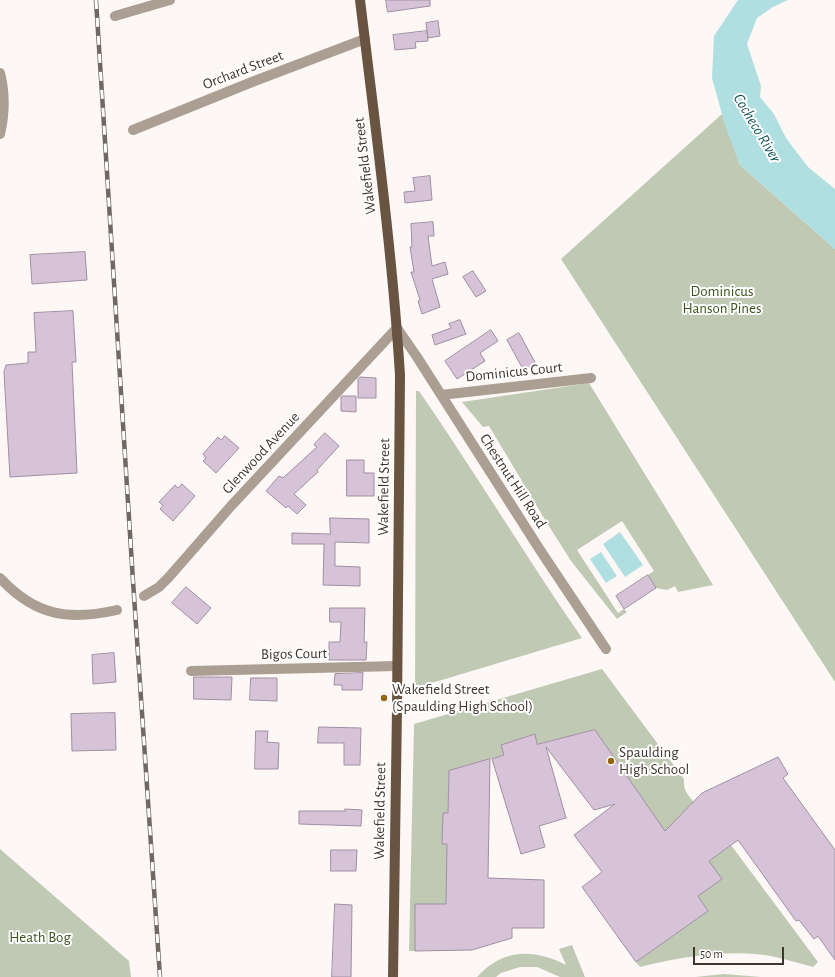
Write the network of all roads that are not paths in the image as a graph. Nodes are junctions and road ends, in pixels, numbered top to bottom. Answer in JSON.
{"nodes":[{"id":1,"x":170,"y":0,"type":"edge"},
{"id":2,"x":360,"y":0,"type":"edge"},
{"id":3,"x":115,"y":16,"type":"dead end"},
{"id":4,"x":365,"y":39,"type":"junction"},
{"id":5,"x":0,"y":73,"type":"edge"},
{"id":6,"x":133,"y":130,"type":"dead end"},
{"id":7,"x":0,"y":134,"type":"edge"},
{"id":8,"x":397,"y":328,"type":"junction"},
{"id":9,"x":591,"y":378,"type":"dead end"},
{"id":10,"x":441,"y":395,"type":"junction"},
{"id":11,"x":0,"y":578,"type":"edge"},
{"id":12,"x":144,"y":596,"type":"dead end"},
{"id":13,"x":117,"y":610,"type":"dead end"},
{"id":14,"x":606,"y":649,"type":"dead end"},
{"id":15,"x":397,"y":666,"type":"junction"},
{"id":16,"x":191,"y":671,"type":"dead end"},
{"id":17,"x":393,"y":977,"type":"edge"}],
"edges":[{"from":1,"to":3,"type":"street"},
{"from":2,"to":4,"type":"main road","name":"Wakefield Street"},
{"from":4,"to":6,"type":"street","name":"Orchard Street"},
{"from":4,"to":8,"type":"main road","name":"Wakefield Street"},
{"from":5,"to":7,"type":"street"},
{"from":8,"to":10,"type":"street","name":"Chestnut Hill Road"},
{"from":8,"to":12,"type":"street","name":"Glenwood Avenue"},
{"from":8,"to":15,"type":"main road","name":"Wakefield Street"},
{"from":9,"to":10,"type":"street","name":"Dominicus Court"},
{"from":10,"to":14,"type":"street","name":"Chestnut Hill Road"},
{"from":11,"to":13,"type":"street"},
{"from":15,"to":16,"type":"street","name":"Bigos Court"},
{"from":15,"to":17,"type":"main road","name":"Wakefield Street"}]}
